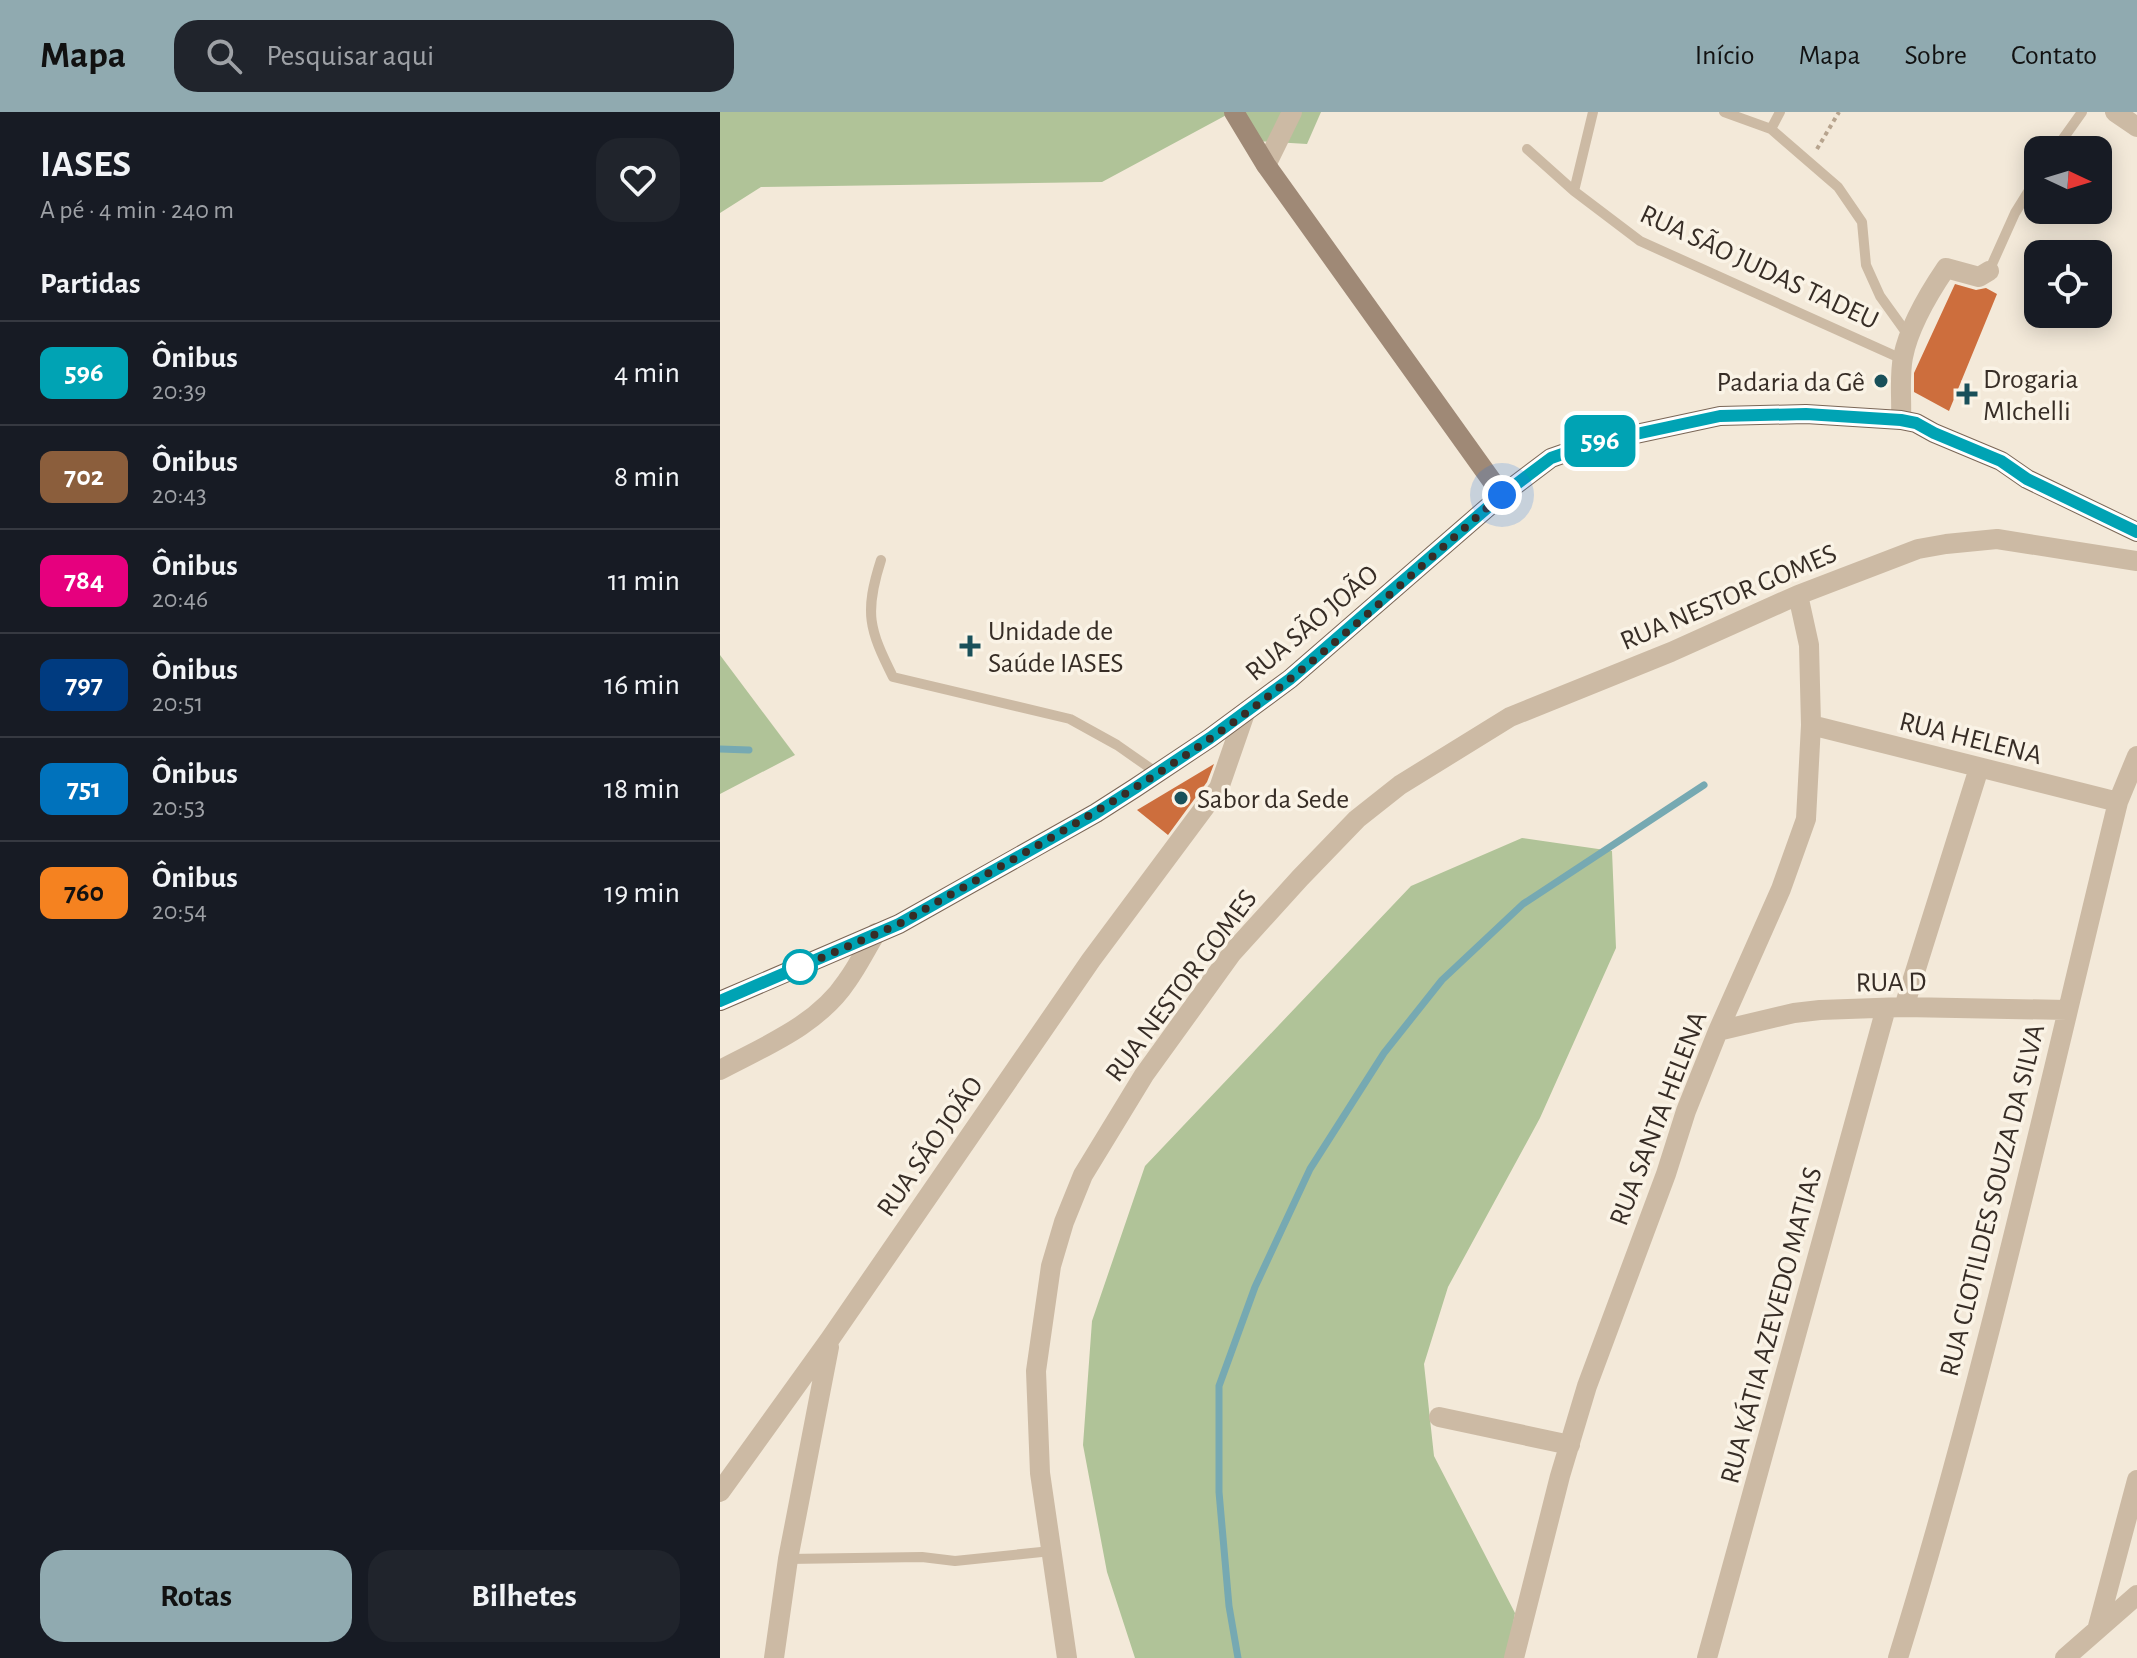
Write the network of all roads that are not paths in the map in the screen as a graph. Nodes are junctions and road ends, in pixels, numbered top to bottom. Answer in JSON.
{"nodes":[{"id":1,"x":1234,"y":112,"type":"edge"},
{"id":2,"x":1292,"y":112,"type":"edge"},
{"id":3,"x":1593,"y":112,"type":"edge"},
{"id":4,"x":1724,"y":112,"type":"edge"},
{"id":5,"x":1780,"y":112,"type":"edge"},
{"id":6,"x":2082,"y":112,"type":"edge"},
{"id":7,"x":2115,"y":112,"type":"edge"},
{"id":8,"x":2137,"y":127,"type":"edge"},
{"id":9,"x":1771,"y":129,"type":"junction"},
{"id":10,"x":2065,"y":136,"type":"edge"},
{"id":11,"x":1527,"y":149,"type":"dead end"},
{"id":12,"x":1266,"y":165,"type":"junction"},
{"id":13,"x":1574,"y":191,"type":"junction"},
{"id":14,"x":2024,"y":199,"type":"edge"},
{"id":15,"x":1989,"y":271,"type":"joint"},
{"id":16,"x":1909,"y":337,"type":"junction"},
{"id":17,"x":1902,"y":359,"type":"junction"},
{"id":18,"x":1901,"y":420,"type":"junction"},
{"id":19,"x":1502,"y":495,"type":"junction"},
{"id":20,"x":2137,"y":532,"type":"edge"},
{"id":21,"x":881,"y":560,"type":"dead end"},
{"id":22,"x":2137,"y":561,"type":"edge"},
{"id":23,"x":1798,"y":595,"type":"junction"},
{"id":24,"x":1245,"y":713,"type":"junction"},
{"id":25,"x":1811,"y":725,"type":"junction"},
{"id":26,"x":2137,"y":756,"type":"edge"},
{"id":27,"x":1979,"y":768,"type":"junction"},
{"id":28,"x":1157,"y":773,"type":"junction"},
{"id":29,"x":2118,"y":802,"type":"junction"},
{"id":30,"x":876,"y":933,"type":"junction"},
{"id":31,"x":720,"y":1001,"type":"edge"},
{"id":32,"x":1895,"y":1008,"type":"junction"},
{"id":33,"x":2067,"y":1010,"type":"junction"},
{"id":34,"x":1718,"y":1031,"type":"junction"},
{"id":35,"x":720,"y":1070,"type":"edge"},
{"id":36,"x":830,"y":1339,"type":"junction"},
{"id":37,"x":1439,"y":1417,"type":"dead end"},
{"id":38,"x":1570,"y":1445,"type":"junction"},
{"id":39,"x":2137,"y":1480,"type":"edge"},
{"id":40,"x":720,"y":1492,"type":"edge"},
{"id":41,"x":1051,"y":1551,"type":"junction"},
{"id":42,"x":788,"y":1559,"type":"junction"},
{"id":43,"x":2137,"y":1595,"type":"edge"},
{"id":44,"x":2097,"y":1630,"type":"junction"},
{"id":45,"x":774,"y":1658,"type":"edge"},
{"id":46,"x":1067,"y":1658,"type":"edge"},
{"id":47,"x":1514,"y":1658,"type":"edge"},
{"id":48,"x":1707,"y":1658,"type":"edge"},
{"id":49,"x":1898,"y":1658,"type":"edge"},
{"id":50,"x":2065,"y":1658,"type":"edge"}],
"edges":[{"from":1,"to":12,"type":"street"},
{"from":2,"to":12,"type":"street"},
{"from":3,"to":13,"type":"lane"},
{"from":4,"to":9,"type":"lane"},
{"from":5,"to":9,"type":"lane"},
{"from":6,"to":10,"type":"lane"},
{"from":7,"to":8,"type":"street"},
{"from":9,"to":16,"type":"lane"},
{"from":11,"to":13,"type":"lane","name":"RUA SÃO JUDAS TADEU"},
{"from":12,"to":19,"type":"street"},
{"from":13,"to":17,"type":"lane","name":"RUA SÃO JUDAS TADEU"},
{"from":14,"to":15,"type":"lane"},
{"from":15,"to":16,"type":"street"},
{"from":16,"to":17,"type":"street"},
{"from":17,"to":18,"type":"street"},
{"from":18,"to":19,"type":"main road","name":"RUA SÃO JOÃO"},
{"from":18,"to":20,"type":"main road","name":"RUA SÃO JOÃO"},
{"from":19,"to":24,"type":"main road","name":"RUA SÃO JOÃO"},
{"from":21,"to":28,"type":"lane"},
{"from":22,"to":23,"type":"street","name":"RUA NESTOR GOMES"},
{"from":23,"to":25,"type":"street","name":"RUA SANTA HELENA"},
{"from":23,"to":41,"type":"street","name":"RUA NESTOR GOMES"},
{"from":24,"to":28,"type":"main road"},
{"from":24,"to":36,"type":"street","name":"RUA SÃO JOÃO"},
{"from":25,"to":27,"type":"street","name":"RUA HELENA"},
{"from":25,"to":34,"type":"street","name":"RUA SANTA HELENA"},
{"from":26,"to":29,"type":"street","name":"RUA CLOTILDES SOUZA DA SILVA"},
{"from":27,"to":29,"type":"street","name":"RUA HELENA"},
{"from":27,"to":32,"type":"street","name":"RUA KÁTIA AZEVEDO MATIAS"},
{"from":28,"to":30,"type":"main road"},
{"from":29,"to":33,"type":"street","name":"RUA CLOTILDES SOUZA DA SILVA"},
{"from":30,"to":31,"type":"main road"},
{"from":30,"to":35,"type":"street"},
{"from":32,"to":33,"type":"street","name":"RUA D"},
{"from":32,"to":34,"type":"street","name":"RUA D"},
{"from":32,"to":48,"type":"street","name":"RUA KÁTIA AZEVEDO MATIAS"},
{"from":33,"to":49,"type":"street","name":"RUA CLOTILDES SOUZA DA SILVA"},
{"from":34,"to":38,"type":"street","name":"RUA SANTA HELENA"},
{"from":36,"to":40,"type":"street","name":"RUA SÃO JOÃO"},
{"from":36,"to":42,"type":"street"},
{"from":37,"to":38,"type":"street"},
{"from":38,"to":47,"type":"street","name":"RUA SANTA HELENA"},
{"from":39,"to":44,"type":"street"},
{"from":41,"to":42,"type":"lane"},
{"from":41,"to":46,"type":"street","name":"RUA NESTOR GOMES"},
{"from":42,"to":45,"type":"street"},
{"from":43,"to":44,"type":"street"},
{"from":44,"to":50,"type":"street"}]}
